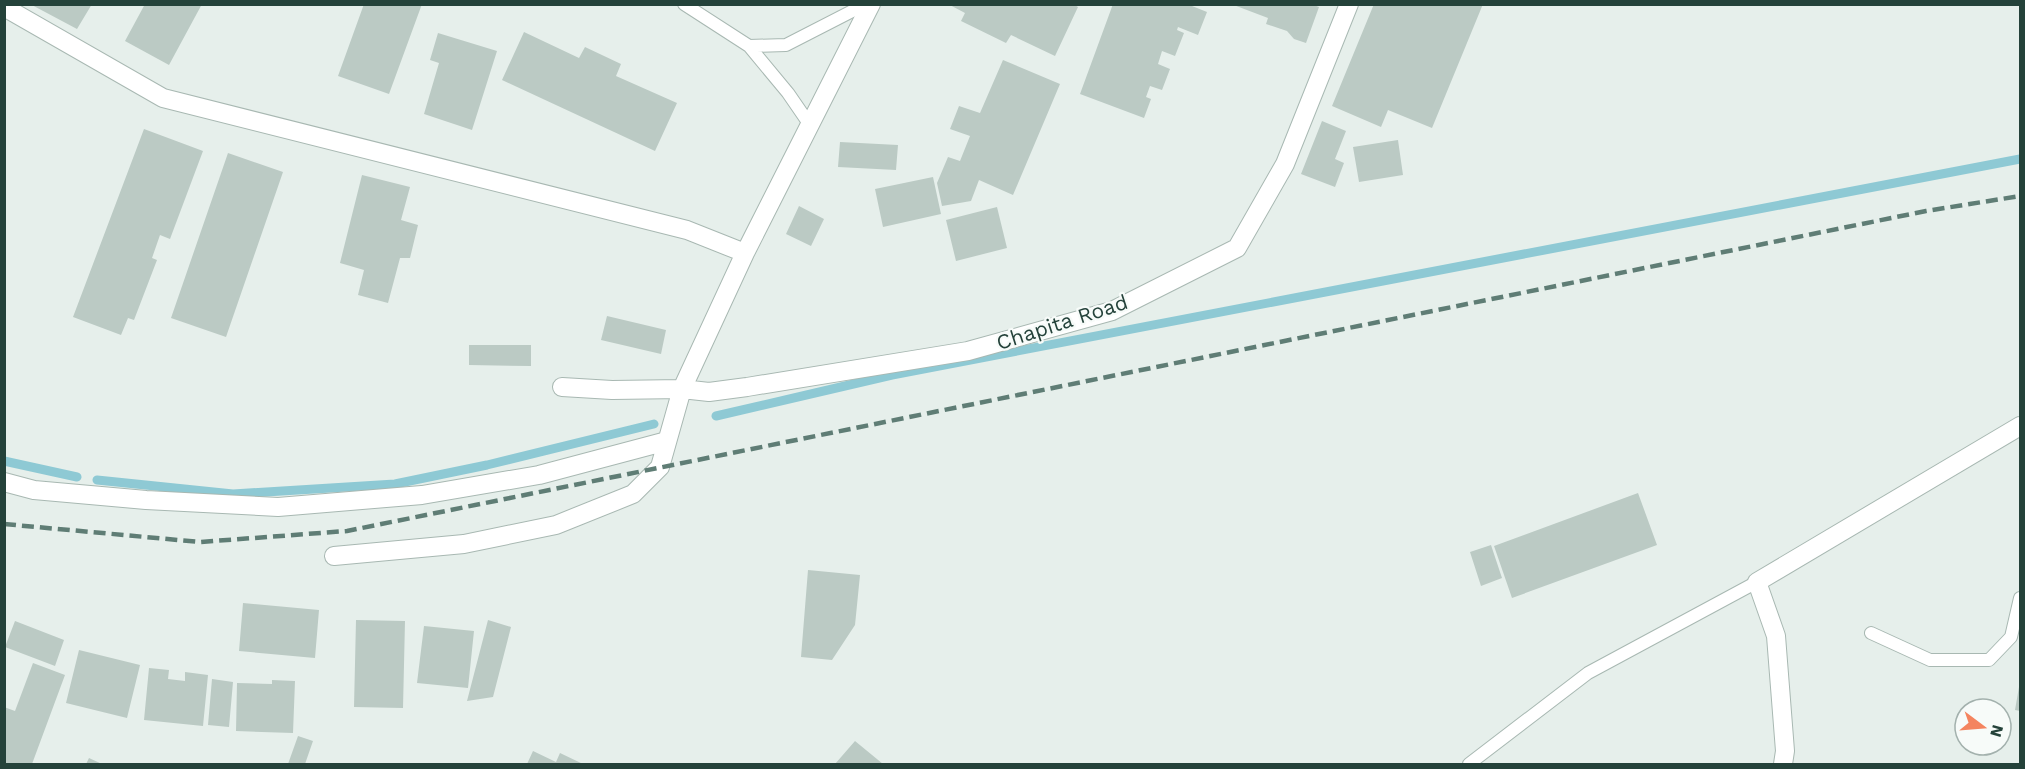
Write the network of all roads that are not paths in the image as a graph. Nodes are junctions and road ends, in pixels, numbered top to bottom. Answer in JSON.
{"nodes":[{"id":1,"x":684,"y":4,"type":"edge"},
{"id":2,"x":866,"y":4,"type":"edge"},
{"id":3,"x":871,"y":4,"type":"edge"},
{"id":4,"x":1349,"y":4,"type":"edge"},
{"id":5,"x":4,"y":7,"type":"edge"},
{"id":6,"x":749,"y":46,"type":"junction"},
{"id":7,"x":810,"y":125,"type":"junction"},
{"id":8,"x":745,"y":253,"type":"junction"},
{"id":9,"x":562,"y":387,"type":"dead end"},
{"id":10,"x":682,"y":389,"type":"junction"},
{"id":11,"x":2020,"y":426,"type":"edge"},
{"id":12,"x":667,"y":441,"type":"junction"},
{"id":13,"x":4,"y":482,"type":"edge"},
{"id":14,"x":334,"y":556,"type":"dead end"},
{"id":15,"x":1756,"y":582,"type":"junction"},
{"id":16,"x":2020,"y":598,"type":"edge"},
{"id":17,"x":1871,"y":633,"type":"dead end"},
{"id":18,"x":1469,"y":765,"type":"edge"},
{"id":19,"x":1783,"y":765,"type":"edge"}],
"edges":[{"from":1,"to":6,"type":"lane"},
{"from":2,"to":6,"type":"lane"},
{"from":3,"to":7,"type":"street"},
{"from":4,"to":10,"type":"street","name":"Chapita Road"},
{"from":5,"to":8,"type":"street"},
{"from":6,"to":7,"type":"lane"},
{"from":7,"to":8,"type":"street"},
{"from":8,"to":10,"type":"street"},
{"from":9,"to":10,"type":"street","name":"Chapita Road"},
{"from":10,"to":12,"type":"street"},
{"from":11,"to":15,"type":"street"},
{"from":12,"to":13,"type":"street"},
{"from":12,"to":14,"type":"street"},
{"from":15,"to":18,"type":"lane"},
{"from":15,"to":19,"type":"street"},
{"from":16,"to":17,"type":"lane"}]}
